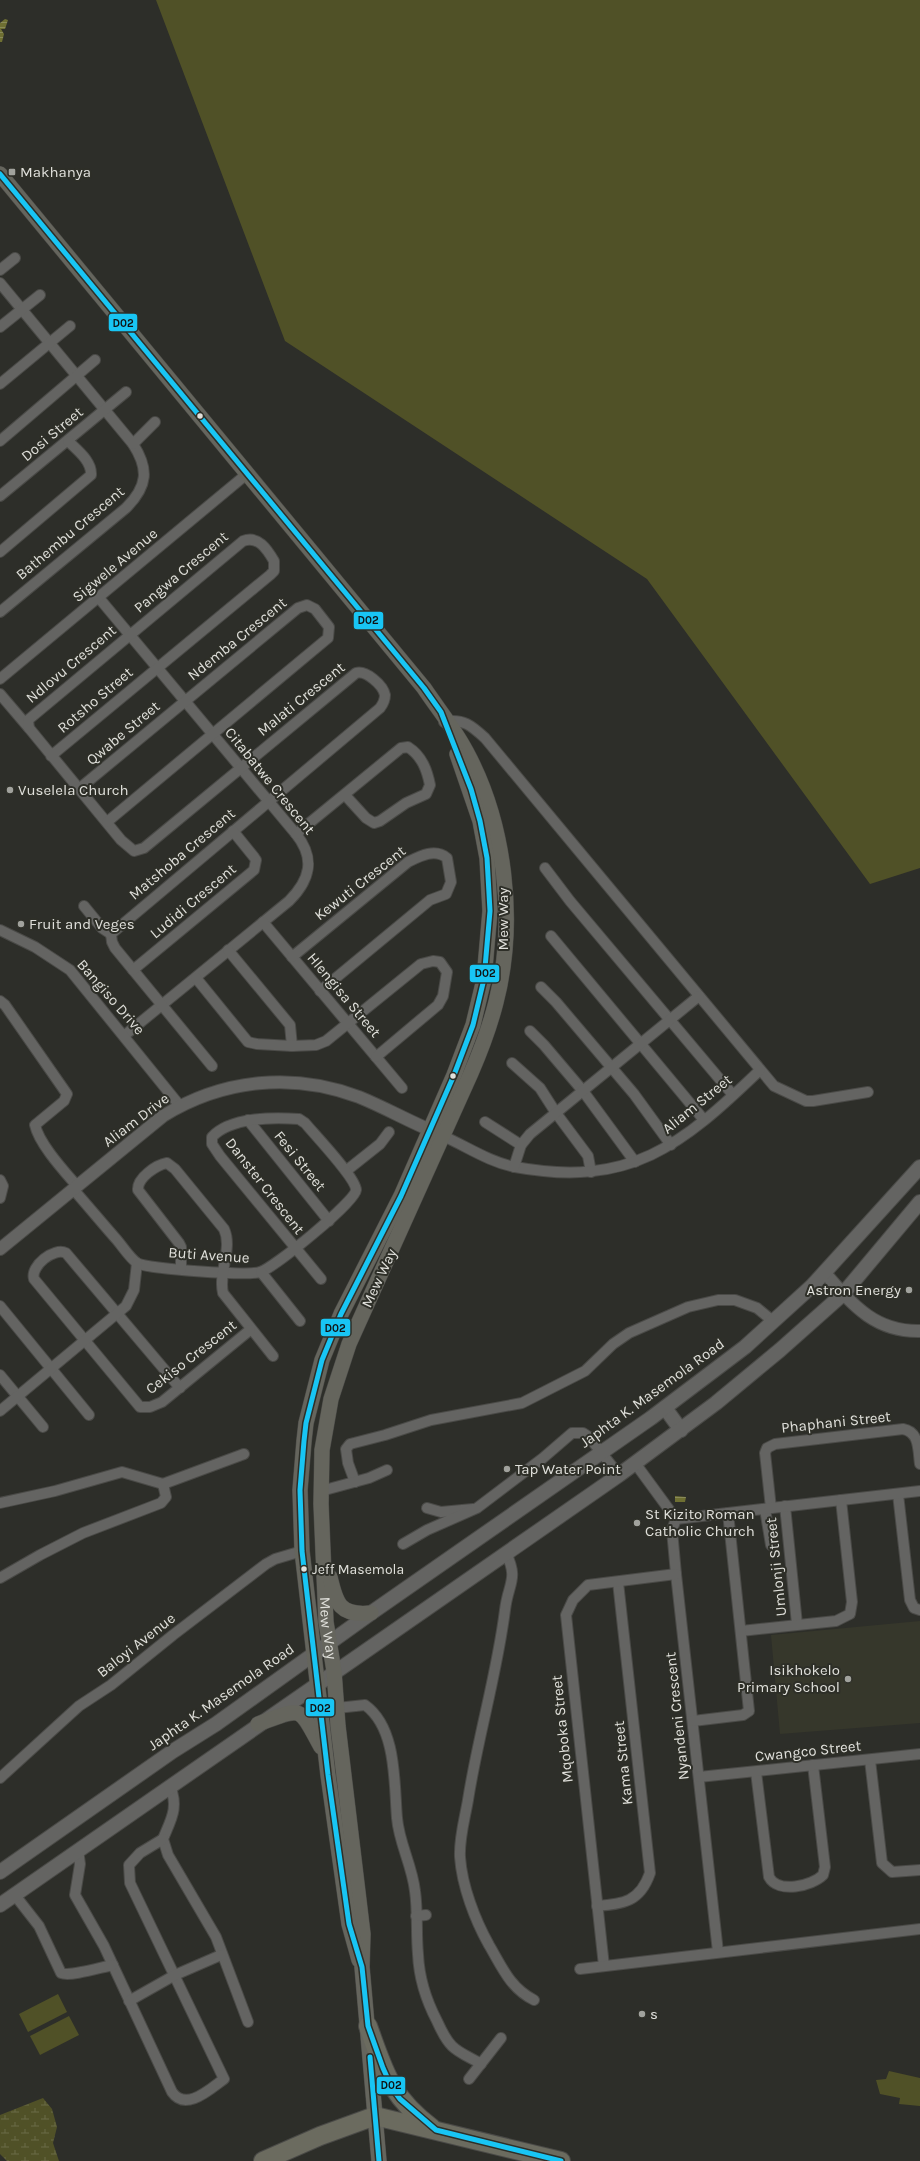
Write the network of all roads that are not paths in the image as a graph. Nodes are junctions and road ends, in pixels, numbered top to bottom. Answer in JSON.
{"nodes":[{"id":1,"x":0,"y":174,"type":"edge"},
{"id":2,"x":14,"y":258,"type":"dead end"},
{"id":3,"x":0,"y":270,"type":"edge"},
{"id":4,"x":0,"y":283,"type":"edge"},
{"id":5,"x":40,"y":295,"type":"dead end"},
{"id":6,"x":22,"y":309,"type":"junction"},
{"id":7,"x":70,"y":326,"type":"dead end"},
{"id":8,"x":0,"y":327,"type":"edge"},
{"id":9,"x":49,"y":343,"type":"junction"},
{"id":10,"x":95,"y":360,"type":"dead end"},
{"id":11,"x":77,"y":377,"type":"junction"},
{"id":12,"x":0,"y":384,"type":"edge"},
{"id":13,"x":126,"y":392,"type":"dead end"},
{"id":14,"x":104,"y":410,"type":"junction"},
{"id":15,"x":155,"y":422,"type":"dead end"},
{"id":16,"x":0,"y":441,"type":"edge"},
{"id":17,"x":68,"y":441,"type":"junction"},
{"id":18,"x":133,"y":444,"type":"junction"},
{"id":19,"x":248,"y":473,"type":"junction"},
{"id":20,"x":0,"y":496,"type":"edge"},
{"id":21,"x":0,"y":552,"type":"edge"},
{"id":22,"x":99,"y":598,"type":"junction"},
{"id":23,"x":0,"y":612,"type":"edge"},
{"id":24,"x":130,"y":634,"type":"junction"},
{"id":25,"x":158,"y":667,"type":"junction"},
{"id":26,"x":0,"y":679,"type":"edge"},
{"id":27,"x":0,"y":694,"type":"edge"},
{"id":28,"x":185,"y":701,"type":"junction"},
{"id":29,"x":444,"y":719,"type":"junction"},
{"id":30,"x":29,"y":728,"type":"junction"},
{"id":31,"x":212,"y":735,"type":"junction"},
{"id":32,"x":51,"y":756,"type":"junction"},
{"id":33,"x":240,"y":768,"type":"junction"},
{"id":34,"x":80,"y":788,"type":"junction"},
{"id":35,"x":345,"y":795,"type":"junction"},
{"id":36,"x":268,"y":801,"type":"junction"},
{"id":37,"x":107,"y":822,"type":"junction"},
{"id":38,"x":233,"y":832,"type":"junction"},
{"id":39,"x":296,"y":834,"type":"junction"},
{"id":40,"x":545,"y":868,"type":"dead end"},
{"id":41,"x":84,"y":906,"type":"dead end"},
{"id":42,"x":263,"y":922,"type":"junction"},
{"id":43,"x":0,"y":930,"type":"edge"},
{"id":44,"x":111,"y":934,"type":"junction"},
{"id":45,"x":551,"y":936,"type":"dead end"},
{"id":46,"x":228,"y":950,"type":"junction"},
{"id":47,"x":292,"y":957,"type":"junction"},
{"id":48,"x":133,"y":970,"type":"junction"},
{"id":49,"x":196,"y":978,"type":"junction"},
{"id":50,"x":541,"y":987,"type":"dead end"},
{"id":51,"x":320,"y":991,"type":"junction"},
{"id":52,"x":699,"y":996,"type":"junction"},
{"id":53,"x":0,"y":1001,"type":"edge"},
{"id":54,"x":162,"y":1005,"type":"junction"},
{"id":55,"x":670,"y":1020,"type":"junction"},
{"id":56,"x":348,"y":1024,"type":"junction"},
{"id":57,"x":530,"y":1032,"type":"dead end"},
{"id":58,"x":125,"y":1035,"type":"junction"},
{"id":59,"x":642,"y":1044,"type":"junction"},
{"id":60,"x":292,"y":1046,"type":"junction"},
{"id":61,"x":376,"y":1057,"type":"junction"},
{"id":62,"x":512,"y":1062,"type":"dead end"},
{"id":63,"x":212,"y":1066,"type":"dead end"},
{"id":64,"x":611,"y":1068,"type":"junction"},
{"id":65,"x":760,"y":1070,"type":"junction"},
{"id":66,"x":402,"y":1088,"type":"dead end"},
{"id":67,"x":583,"y":1091,"type":"junction"},
{"id":68,"x":868,"y":1092,"type":"dead end"},
{"id":69,"x":733,"y":1095,"type":"junction"},
{"id":70,"x":180,"y":1106,"type":"junction"},
{"id":71,"x":556,"y":1113,"type":"junction"},
{"id":72,"x":248,"y":1120,"type":"junction"},
{"id":73,"x":704,"y":1120,"type":"junction"},
{"id":74,"x":485,"y":1122,"type":"dead end"},
{"id":75,"x":389,"y":1132,"type":"dead end"},
{"id":76,"x":436,"y":1133,"type":"junction"},
{"id":77,"x":521,"y":1145,"type":"junction"},
{"id":78,"x":671,"y":1145,"type":"junction"},
{"id":79,"x":635,"y":1162,"type":"junction"},
{"id":80,"x":514,"y":1167,"type":"junction"},
{"id":81,"x":920,"y":1167,"type":"edge"},
{"id":82,"x":346,"y":1171,"type":"junction"},
{"id":83,"x":591,"y":1172,"type":"junction"},
{"id":84,"x":0,"y":1180,"type":"edge"},
{"id":85,"x":75,"y":1188,"type":"junction"},
{"id":86,"x":0,"y":1198,"type":"edge"},
{"id":87,"x":920,"y":1202,"type":"edge"},
{"id":88,"x":329,"y":1221,"type":"junction"},
{"id":89,"x":295,"y":1248,"type":"junction"},
{"id":90,"x":0,"y":1249,"type":"edge"},
{"id":91,"x":137,"y":1263,"type":"junction"},
{"id":92,"x":181,"y":1269,"type":"junction"},
{"id":93,"x":223,"y":1272,"type":"junction"},
{"id":94,"x":261,"y":1272,"type":"junction"},
{"id":95,"x":824,"y":1272,"type":"junction"},
{"id":96,"x":321,"y":1279,"type":"dead end"},
{"id":97,"x":843,"y":1294,"type":"junction"},
{"id":98,"x":0,"y":1306,"type":"edge"},
{"id":99,"x":118,"y":1313,"type":"junction"},
{"id":100,"x":300,"y":1321,"type":"dead end"},
{"id":101,"x":774,"y":1322,"type":"junction"},
{"id":102,"x":250,"y":1330,"type":"junction"},
{"id":103,"x":920,"y":1331,"type":"edge"},
{"id":104,"x":84,"y":1341,"type":"junction"},
{"id":105,"x":273,"y":1356,"type":"dead end"},
{"id":106,"x":50,"y":1368,"type":"junction"},
{"id":107,"x":0,"y":1375,"type":"edge"},
{"id":108,"x":180,"y":1388,"type":"junction"},
{"id":109,"x":18,"y":1396,"type":"junction"},
{"id":110,"x":665,"y":1408,"type":"junction"},
{"id":111,"x":0,"y":1411,"type":"edge"},
{"id":112,"x":89,"y":1415,"type":"dead end"},
{"id":113,"x":43,"y":1427,"type":"dead end"},
{"id":114,"x":681,"y":1430,"type":"junction"},
{"id":115,"x":600,"y":1452,"type":"junction"},
{"id":116,"x":244,"y":1454,"type":"dead end"},
{"id":117,"x":634,"y":1463,"type":"junction"},
{"id":118,"x":920,"y":1464,"type":"edge"},
{"id":119,"x":387,"y":1470,"type":"dead end"},
{"id":120,"x":619,"y":1475,"type":"junction"},
{"id":121,"x":356,"y":1482,"type":"junction"},
{"id":122,"x":162,"y":1484,"type":"junction"},
{"id":123,"x":321,"y":1491,"type":"junction"},
{"id":124,"x":920,"y":1491,"type":"edge"},
{"id":125,"x":898,"y":1494,"type":"junction"},
{"id":126,"x":841,"y":1500,"type":"junction"},
{"id":127,"x":0,"y":1503,"type":"edge"},
{"id":128,"x":785,"y":1506,"type":"junction"},
{"id":129,"x":427,"y":1508,"type":"dead end"},
{"id":130,"x":477,"y":1508,"type":"junction"},
{"id":131,"x":768,"y":1508,"type":"junction"},
{"id":132,"x":728,"y":1513,"type":"junction"},
{"id":133,"x":676,"y":1519,"type":"junction"},
{"id":134,"x":322,"y":1543,"type":"junction"},
{"id":135,"x":403,"y":1544,"type":"dead end"},
{"id":136,"x":771,"y":1545,"type":"dead end"},
{"id":137,"x":302,"y":1551,"type":"junction"},
{"id":138,"x":506,"y":1553,"type":"junction"},
{"id":139,"x":676,"y":1574,"type":"junction"},
{"id":140,"x":0,"y":1578,"type":"edge"},
{"id":141,"x":618,"y":1582,"type":"junction"},
{"id":142,"x":920,"y":1610,"type":"edge"},
{"id":143,"x":370,"y":1612,"type":"junction"},
{"id":144,"x":797,"y":1624,"type":"junction"},
{"id":145,"x":741,"y":1631,"type":"junction"},
{"id":146,"x":330,"y":1642,"type":"junction"},
{"id":147,"x":313,"y":1653,"type":"junction"},
{"id":148,"x":334,"y":1671,"type":"junction"},
{"id":149,"x":318,"y":1683,"type":"junction"},
{"id":150,"x":337,"y":1708,"type":"junction"},
{"id":151,"x":693,"y":1721,"type":"junction"},
{"id":152,"x":258,"y":1724,"type":"junction"},
{"id":153,"x":326,"y":1754,"type":"junction"},
{"id":154,"x":920,"y":1754,"type":"edge"},
{"id":155,"x":870,"y":1760,"type":"junction"},
{"id":156,"x":813,"y":1765,"type":"junction"},
{"id":157,"x":756,"y":1772,"type":"junction"},
{"id":158,"x":700,"y":1777,"type":"junction"},
{"id":159,"x":0,"y":1778,"type":"edge"},
{"id":160,"x":170,"y":1786,"type":"junction"},
{"id":161,"x":163,"y":1840,"type":"junction"},
{"id":162,"x":78,"y":1850,"type":"junction"},
{"id":163,"x":920,"y":1870,"type":"edge"},
{"id":164,"x":0,"y":1872,"type":"edge"},
{"id":165,"x":14,"y":1894,"type":"junction"},
{"id":166,"x":0,"y":1905,"type":"edge"},
{"id":167,"x":597,"y":1906,"type":"junction"},
{"id":168,"x":920,"y":1929,"type":"edge"},
{"id":169,"x":718,"y":1952,"type":"junction"},
{"id":170,"x":221,"y":1955,"type":"junction"},
{"id":171,"x":113,"y":1965,"type":"junction"},
{"id":172,"x":362,"y":1966,"type":"junction"},
{"id":173,"x":604,"y":1966,"type":"junction"},
{"id":174,"x":580,"y":1969,"type":"dead end"},
{"id":175,"x":175,"y":1975,"type":"junction"},
{"id":176,"x":534,"y":2000,"type":"dead end"},
{"id":177,"x":129,"y":2001,"type":"junction"},
{"id":178,"x":248,"y":2022,"type":"dead end"},
{"id":179,"x":368,"y":2026,"type":"junction"},
{"id":180,"x":501,"y":2038,"type":"dead end"},
{"id":181,"x":481,"y":2064,"type":"junction"},
{"id":182,"x":469,"y":2079,"type":"dead end"},
{"id":183,"x":375,"y":2116,"type":"junction"},
{"id":184,"x":436,"y":2130,"type":"junction"},
{"id":185,"x":263,"y":2161,"type":"edge"},
{"id":186,"x":379,"y":2161,"type":"edge"},
{"id":187,"x":561,"y":2161,"type":"edge"}],
"edges":[{"from":1,"to":19,"type":"main road","name":"Mew Way"},
{"from":2,"to":3,"type":"street"},
{"from":4,"to":6,"type":"street","name":"Bathembu Crescent"},
{"from":5,"to":6,"type":"street"},
{"from":6,"to":8,"type":"street"},
{"from":6,"to":9,"type":"street","name":"Bathembu Crescent"},
{"from":7,"to":9,"type":"street"},
{"from":9,"to":11,"type":"street","name":"Bathembu Crescent"},
{"from":9,"to":12,"type":"street"},
{"from":10,"to":11,"type":"street"},
{"from":11,"to":14,"type":"street","name":"Bathembu Crescent"},
{"from":11,"to":16,"type":"street"},
{"from":13,"to":14,"type":"street"},
{"from":14,"to":17,"type":"street","name":"Dosi Street"},
{"from":14,"to":18,"type":"street","name":"Bathembu Crescent"},
{"from":15,"to":18,"type":"street"},
{"from":17,"to":20,"type":"street","name":"Dosi Street"},
{"from":17,"to":21,"type":"street"},
{"from":18,"to":23,"type":"street","name":"Bathembu Crescent"},
{"from":19,"to":22,"type":"street","name":"Sigwele Avenue"},
{"from":19,"to":29,"type":"main road","name":"Mew Way"},
{"from":22,"to":24,"type":"street","name":"Citabatwe Crescent"},
{"from":22,"to":26,"type":"street","name":"Sigwele Avenue"},
{"from":24,"to":25,"type":"street","name":"Citabatwe Crescent"},
{"from":24,"to":25,"type":"street","name":"Pangwa Crescent"},
{"from":24,"to":30,"type":"street","name":"Ndlovu Crescent"},
{"from":25,"to":28,"type":"street","name":"Citabatwe Crescent"},
{"from":25,"to":32,"type":"street","name":"Rotsho Street"},
{"from":27,"to":30,"type":"street"},
{"from":28,"to":31,"type":"street","name":"Citabatwe Crescent"},
{"from":28,"to":31,"type":"street","name":"Ndemba Crescent"},
{"from":28,"to":34,"type":"street","name":"Qwabe Street"},
{"from":29,"to":52,"type":"street"},
{"from":29,"to":76,"type":"main road","name":"Mew Way"},
{"from":30,"to":32,"type":"street","name":"Ndlovu Crescent"},
{"from":31,"to":33,"type":"street","name":"Citabatwe Crescent"},
{"from":31,"to":37,"type":"street","name":"Ndemba Crescent"},
{"from":32,"to":34,"type":"street","name":"Ndlovu Crescent"},
{"from":33,"to":36,"type":"street","name":"Citabatwe Crescent"},
{"from":33,"to":36,"type":"street","name":"Malati Crescent"},
{"from":33,"to":37,"type":"street","name":"Ndlovu Crescent"},
{"from":34,"to":37,"type":"street","name":"Ndlovu Crescent"},
{"from":35,"to":35,"type":"street"},
{"from":35,"to":39,"type":"street"},
{"from":36,"to":38,"type":"street","name":"Matshoba Crescent"},
{"from":36,"to":39,"type":"street","name":"Citabatwe Crescent"},
{"from":38,"to":44,"type":"street","name":"Matshoba Crescent"},
{"from":38,"to":48,"type":"street","name":"Ludidi Crescent"},
{"from":39,"to":42,"type":"street","name":"Citabatwe Crescent"},
{"from":40,"to":55,"type":"street"},
{"from":41,"to":44,"type":"street"},
{"from":42,"to":46,"type":"street","name":"Citabatwe Crescent"},
{"from":42,"to":47,"type":"street","name":"Hlengisa Street"},
{"from":43,"to":58,"type":"street","name":"Bangiso Drive"},
{"from":44,"to":48,"type":"street"},
{"from":45,"to":59,"type":"street"},
{"from":46,"to":49,"type":"street","name":"Citabatwe Crescent"},
{"from":46,"to":60,"type":"street"},
{"from":47,"to":51,"type":"street","name":"Hlengisa Street"},
{"from":47,"to":51,"type":"street","name":"Kewuti Crescent"},
{"from":48,"to":54,"type":"street"},
{"from":49,"to":54,"type":"street","name":"Citabatwe Crescent"},
{"from":49,"to":60,"type":"street"},
{"from":50,"to":64,"type":"street"},
{"from":51,"to":56,"type":"street","name":"Hlengisa Street"},
{"from":52,"to":55,"type":"street"},
{"from":52,"to":65,"type":"street"},
{"from":53,"to":85,"type":"street"},
{"from":54,"to":58,"type":"street","name":"Citabatwe Crescent"},
{"from":54,"to":63,"type":"street"},
{"from":55,"to":59,"type":"street"},
{"from":55,"to":69,"type":"street"},
{"from":56,"to":60,"type":"street"},
{"from":56,"to":61,"type":"street","name":"Hlengisa Street"},
{"from":56,"to":61,"type":"street"},
{"from":57,"to":67,"type":"street"},
{"from":58,"to":70,"type":"street","name":"Bangiso Drive"},
{"from":59,"to":64,"type":"street"},
{"from":59,"to":73,"type":"street"},
{"from":61,"to":66,"type":"street","name":"Hlengisa Street"},
{"from":62,"to":71,"type":"street"},
{"from":64,"to":67,"type":"street"},
{"from":64,"to":78,"type":"street"},
{"from":65,"to":68,"type":"street"},
{"from":65,"to":69,"type":"street","name":"Aliam Street"},
{"from":67,"to":71,"type":"street"},
{"from":67,"to":79,"type":"street"},
{"from":69,"to":73,"type":"street","name":"Aliam Street"},
{"from":70,"to":76,"type":"street","name":"Aliam Drive"},
{"from":70,"to":85,"type":"street","name":"Aliam Drive"},
{"from":71,"to":77,"type":"street"},
{"from":71,"to":83,"type":"street"},
{"from":72,"to":82,"type":"street","name":"Danster Crescent"},
{"from":72,"to":88,"type":"street","name":"Fesi Street"},
{"from":72,"to":89,"type":"street","name":"Danster Crescent"},
{"from":73,"to":78,"type":"street","name":"Aliam Street"},
{"from":74,"to":77,"type":"street"},
{"from":75,"to":82,"type":"street"},
{"from":76,"to":80,"type":"street","name":"Aliam Street"},
{"from":76,"to":123,"type":"main road","name":"Mew Way"},
{"from":76,"to":137,"type":"main road","name":"Mew Way"},
{"from":77,"to":80,"type":"street"},
{"from":78,"to":79,"type":"street","name":"Aliam Street"},
{"from":79,"to":83,"type":"street","name":"Aliam Street"},
{"from":80,"to":83,"type":"street","name":"Aliam Street"},
{"from":81,"to":95,"type":"main road","name":"Japhta K. Masemola Road"},
{"from":82,"to":88,"type":"street","name":"Buti Avenue"},
{"from":84,"to":86,"type":"street"},
{"from":85,"to":90,"type":"street","name":"Aliam Drive"},
{"from":85,"to":91,"type":"street"},
{"from":87,"to":97,"type":"main road"},
{"from":88,"to":89,"type":"street","name":"Buti Avenue"},
{"from":89,"to":94,"type":"street","name":"Buti Avenue"},
{"from":89,"to":96,"type":"street"},
{"from":91,"to":92,"type":"street","name":"Buti Avenue"},
{"from":91,"to":99,"type":"street"},
{"from":92,"to":93,"type":"street","name":"Buti Avenue"},
{"from":92,"to":93,"type":"street","name":"Cekiso Crescent"},
{"from":93,"to":94,"type":"street","name":"Buti Avenue"},
{"from":93,"to":102,"type":"street","name":"Cekiso Crescent"},
{"from":94,"to":100,"type":"street"},
{"from":95,"to":97,"type":"street"},
{"from":95,"to":101,"type":"main road","name":"Japhta K. Masemola Road"},
{"from":97,"to":103,"type":"street"},
{"from":97,"to":114,"type":"main road"},
{"from":98,"to":106,"type":"street"},
{"from":99,"to":104,"type":"street"},
{"from":99,"to":104,"type":"street"},
{"from":99,"to":108,"type":"street"},
{"from":101,"to":110,"type":"main road","name":"Japhta K. Masemola Road"},
{"from":101,"to":121,"type":"street"},
{"from":102,"to":105,"type":"street","name":"Cekiso Crescent"},
{"from":102,"to":108,"type":"street","name":"Cekiso Crescent"},
{"from":104,"to":106,"type":"street"},
{"from":104,"to":108,"type":"street","name":"Cekiso Crescent"},
{"from":106,"to":109,"type":"street"},
{"from":106,"to":112,"type":"street"},
{"from":107,"to":109,"type":"street"},
{"from":109,"to":111,"type":"street"},
{"from":109,"to":113,"type":"street"},
{"from":110,"to":114,"type":"main road"},
{"from":110,"to":115,"type":"main road","name":"Japhta K. Masemola Road"},
{"from":114,"to":117,"type":"main road"},
{"from":115,"to":120,"type":"street"},
{"from":115,"to":130,"type":"street"},
{"from":115,"to":143,"type":"main road","name":"Japhta K. Masemola Road"},
{"from":116,"to":122,"type":"street"},
{"from":117,"to":120,"type":"main road"},
{"from":117,"to":133,"type":"street"},
{"from":118,"to":131,"type":"street","name":"Phaphani Street"},
{"from":119,"to":121,"type":"street"},
{"from":120,"to":138,"type":"main road"},
{"from":121,"to":123,"type":"street"},
{"from":122,"to":127,"type":"street"},
{"from":122,"to":140,"type":"street"},
{"from":123,"to":134,"type":"main road","name":"Mew Way"},
{"from":124,"to":125,"type":"street"},
{"from":125,"to":126,"type":"street"},
{"from":125,"to":142,"type":"street"},
{"from":126,"to":128,"type":"street"},
{"from":126,"to":144,"type":"street"},
{"from":128,"to":131,"type":"street"},
{"from":128,"to":144,"type":"street","name":"Umlonji Street"},
{"from":129,"to":130,"type":"street"},
{"from":130,"to":135,"type":"street"},
{"from":131,"to":132,"type":"street"},
{"from":131,"to":136,"type":"street"},
{"from":132,"to":133,"type":"street"},
{"from":132,"to":145,"type":"street"},
{"from":133,"to":139,"type":"street","name":"Nyandeni Crescent"},
{"from":134,"to":143,"type":"main road"},
{"from":134,"to":146,"type":"main road","name":"Mew Way"},
{"from":137,"to":147,"type":"main road","name":"Mew Way"},
{"from":137,"to":159,"type":"street","name":"Baloyi Avenue"},
{"from":138,"to":148,"type":"main road"},
{"from":138,"to":176,"type":"street"},
{"from":139,"to":141,"type":"street","name":"Mqoboka Street"},
{"from":139,"to":151,"type":"street","name":"Nyandeni Crescent"},
{"from":141,"to":167,"type":"street","name":"Mqoboka Street"},
{"from":141,"to":167,"type":"street","name":"Kama Street"},
{"from":143,"to":146,"type":"main road","name":"Japhta K. Masemola Road"},
{"from":144,"to":145,"type":"street"},
{"from":145,"to":151,"type":"street"},
{"from":146,"to":147,"type":"main road","name":"Japhta K. Masemola Road"},
{"from":146,"to":148,"type":"main road","name":"Mew Way"},
{"from":147,"to":149,"type":"main road","name":"Mew Way"},
{"from":147,"to":164,"type":"main road","name":"Japhta K. Masemola Road"},
{"from":148,"to":149,"type":"main road"},
{"from":148,"to":150,"type":"main road","name":"Mew Way"},
{"from":149,"to":152,"type":"main road"},
{"from":149,"to":153,"type":"main road","name":"Mew Way"},
{"from":150,"to":172,"type":"main road","name":"Mew Way"},
{"from":150,"to":181,"type":"street"},
{"from":151,"to":158,"type":"street","name":"Nyandeni Crescent"},
{"from":152,"to":153,"type":"main road"},
{"from":152,"to":160,"type":"main road"},
{"from":153,"to":172,"type":"main road","name":"Mew Way"},
{"from":154,"to":155,"type":"street","name":"Cwangco Street"},
{"from":155,"to":156,"type":"street","name":"Cwangco Street"},
{"from":155,"to":163,"type":"street"},
{"from":156,"to":157,"type":"street","name":"Cwangco Street"},
{"from":156,"to":157,"type":"street"},
{"from":157,"to":158,"type":"street","name":"Cwangco Street"},
{"from":158,"to":169,"type":"street","name":"Nyandeni Crescent"},
{"from":160,"to":161,"type":"street"},
{"from":160,"to":162,"type":"main road"},
{"from":161,"to":170,"type":"street"},
{"from":161,"to":175,"type":"street"},
{"from":162,"to":165,"type":"main road"},
{"from":162,"to":171,"type":"street"},
{"from":165,"to":166,"type":"main road"},
{"from":165,"to":171,"type":"street"},
{"from":167,"to":173,"type":"street","name":"Mqoboka Street"},
{"from":168,"to":169,"type":"street"},
{"from":169,"to":173,"type":"street"},
{"from":170,"to":175,"type":"street"},
{"from":170,"to":178,"type":"street"},
{"from":171,"to":177,"type":"street"},
{"from":172,"to":179,"type":"main road","name":"Mew Way"},
{"from":173,"to":174,"type":"street"},
{"from":175,"to":177,"type":"street"},
{"from":175,"to":177,"type":"street"},
{"from":179,"to":183,"type":"main road","name":"Mew Way"},
{"from":179,"to":184,"type":"highway"},
{"from":180,"to":181,"type":"street"},
{"from":181,"to":182,"type":"street"},
{"from":183,"to":184,"type":"highway"},
{"from":183,"to":185,"type":"highway"},
{"from":183,"to":186,"type":"main road","name":"Mew Way"},
{"from":184,"to":187,"type":"highway"}]}
